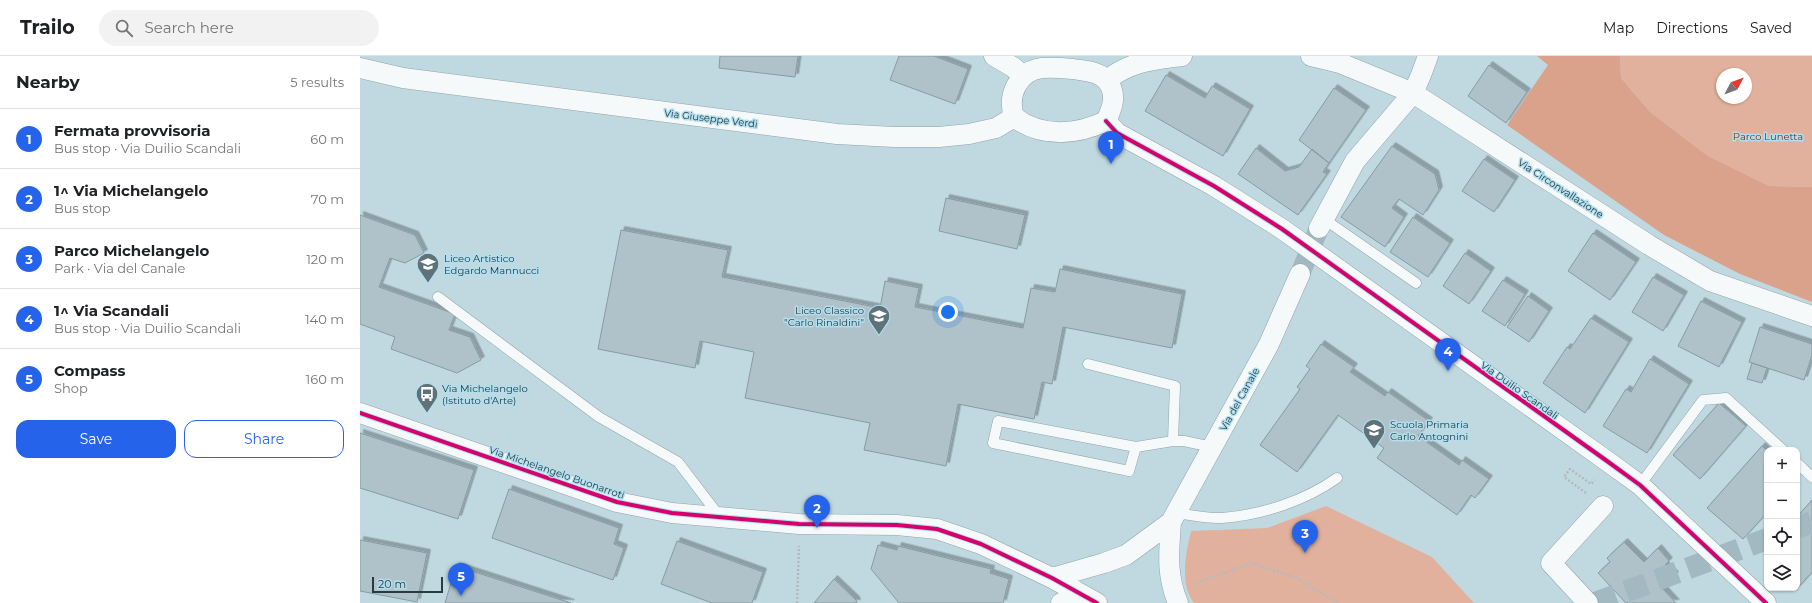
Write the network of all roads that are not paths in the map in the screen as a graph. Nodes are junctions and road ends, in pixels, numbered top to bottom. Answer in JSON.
{"nodes":[{"id":1,"x":994,"y":56,"type":"edge"},
{"id":2,"x":1182,"y":56,"type":"edge"},
{"id":3,"x":1311,"y":56,"type":"edge"},
{"id":4,"x":1428,"y":56,"type":"edge"},
{"id":5,"x":360,"y":68,"type":"edge"},
{"id":6,"x":1024,"y":76,"type":"junction"},
{"id":7,"x":1107,"y":80,"type":"junction"},
{"id":8,"x":1412,"y":93,"type":"junction"},
{"id":9,"x":1014,"y":117,"type":"junction"},
{"id":10,"x":1106,"y":121,"type":"junction"},
{"id":11,"x":1322,"y":223,"type":"joint"},
{"id":12,"x":1300,"y":274,"type":"tunnel mouth"},
{"id":13,"x":1416,"y":282,"type":"dead end"},
{"id":14,"x":438,"y":297,"type":"dead end"},
{"id":15,"x":1812,"y":316,"type":"edge"},
{"id":16,"x":1088,"y":364,"type":"dead end"},
{"id":17,"x":360,"y":413,"type":"edge"},
{"id":18,"x":1173,"y":441,"type":"junction"},
{"id":19,"x":1136,"y":447,"type":"junction"},
{"id":20,"x":1212,"y":447,"type":"junction"},
{"id":21,"x":1780,"y":447,"type":"edge"},
{"id":22,"x":1800,"y":466,"type":"edge"},
{"id":23,"x":1812,"y":477,"type":"edge"},
{"id":24,"x":1337,"y":478,"type":"dead end"},
{"id":25,"x":1640,"y":485,"type":"junction"},
{"id":26,"x":1603,"y":506,"type":"dead end"},
{"id":27,"x":1174,"y":517,"type":"junction"},
{"id":28,"x":721,"y":519,"type":"junction"},
{"id":29,"x":1052,"y":578,"type":"junction"},
{"id":30,"x":1175,"y":597,"type":"edge"},
{"id":31,"x":1089,"y":599,"type":"edge"},
{"id":32,"x":1061,"y":603,"type":"edge"},
{"id":33,"x":1588,"y":603,"type":"edge"},
{"id":34,"x":1766,"y":603,"type":"edge"}],
"edges":[{"from":1,"to":6,"type":"street"},
{"from":2,"to":7,"type":"street"},
{"from":3,"to":8,"type":"street","name":"Via Circonvallazione"},
{"from":4,"to":8,"type":"street"},
{"from":5,"to":9,"type":"street","name":"Via Giuseppe Verdi"},
{"from":6,"to":7,"type":"street"},
{"from":6,"to":9,"type":"street"},
{"from":7,"to":10,"type":"street"},
{"from":8,"to":11,"type":"street"},
{"from":8,"to":15,"type":"street","name":"Via Circonvallazione"},
{"from":9,"to":10,"type":"street"},
{"from":10,"to":25,"type":"street","name":"Via Duilio Scandali"},
{"from":11,"to":13,"type":"lane"},
{"from":12,"to":20,"type":"street","name":"Via del Canale"},
{"from":14,"to":28,"type":"lane"},
{"from":16,"to":18,"type":"lane"},
{"from":17,"to":28,"type":"street","name":"Via Michelangelo Buonarroti"},
{"from":18,"to":19,"type":"lane"},
{"from":18,"to":20,"type":"lane"},
{"from":19,"to":19,"type":"lane"},
{"from":20,"to":27,"type":"street","name":"Via del Canale"},
{"from":21,"to":25,"type":"lane"},
{"from":22,"to":23,"type":"lane"},
{"from":24,"to":27,"type":"lane"},
{"from":25,"to":34,"type":"street","name":"Via Duilio Scandali"},
{"from":26,"to":33,"type":"street"},
{"from":27,"to":29,"type":"street","name":"Via del Canale"},
{"from":27,"to":30,"type":"street","name":"Via del Canale"},
{"from":28,"to":29,"type":"street","name":"Via Michelangelo Buonarroti"},
{"from":29,"to":31,"type":"street","name":"Via Michelangelo Buonarroti"},
{"from":31,"to":32,"type":"street"}]}
